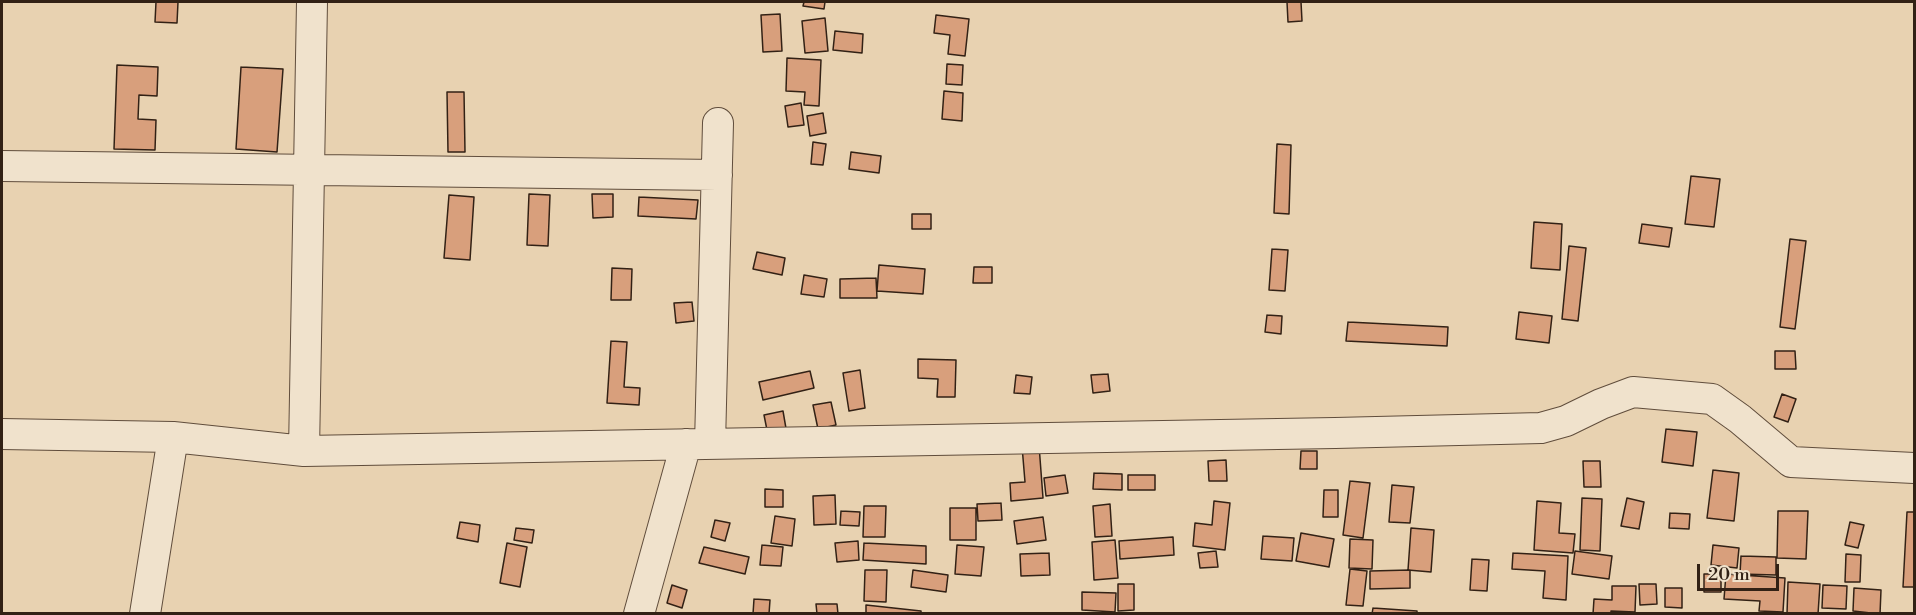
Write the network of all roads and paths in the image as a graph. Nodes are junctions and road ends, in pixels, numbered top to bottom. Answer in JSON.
{"nodes":[{"id":1,"x":312,"y":2,"type":"edge"},
{"id":2,"x":718,"y":123,"type":"dead end"},
{"id":3,"x":2,"y":166,"type":"edge"},
{"id":4,"x":309,"y":169,"type":"junction"},
{"id":5,"x":717,"y":175,"type":"junction"},
{"id":6,"x":2,"y":434,"type":"edge"},
{"id":7,"x":173,"y":437,"type":"junction"},
{"id":8,"x":698,"y":444,"type":"junction"},
{"id":9,"x":304,"y":451,"type":"junction"},
{"id":10,"x":1914,"y":468,"type":"edge"},
{"id":11,"x":145,"y":614,"type":"edge"},
{"id":12,"x":639,"y":614,"type":"edge"}],
"edges":[{"from":1,"to":4,"type":"street"},
{"from":2,"to":5,"type":"street"},
{"from":3,"to":4,"type":"street"},
{"from":4,"to":5,"type":"street"},
{"from":4,"to":9,"type":"street"},
{"from":5,"to":8,"type":"street"},
{"from":6,"to":7,"type":"street"},
{"from":7,"to":9,"type":"street"},
{"from":7,"to":11,"type":"street"},
{"from":8,"to":9,"type":"street"},
{"from":8,"to":10,"type":"street"},
{"from":8,"to":12,"type":"street"}]}
